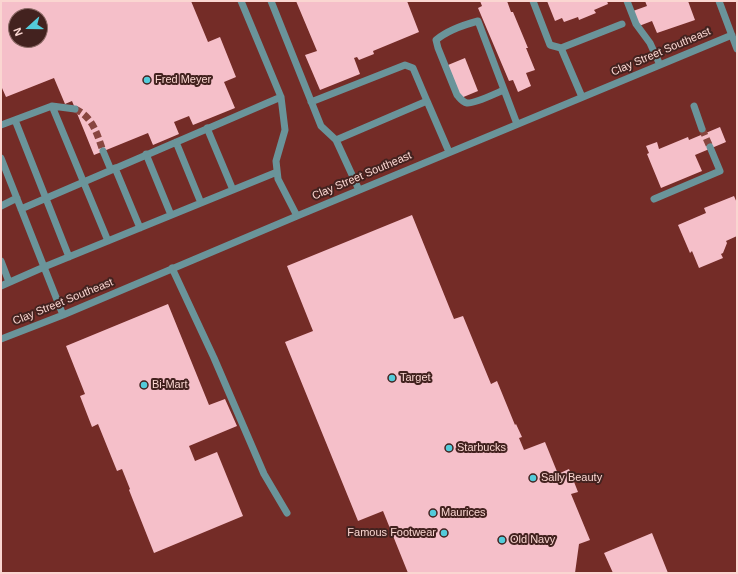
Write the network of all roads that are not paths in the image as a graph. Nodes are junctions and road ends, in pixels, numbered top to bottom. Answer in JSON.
{"nodes":[{"id":1,"x":241,"y":1,"type":"edge"},
{"id":2,"x":271,"y":1,"type":"edge"},
{"id":3,"x":533,"y":1,"type":"edge"},
{"id":4,"x":627,"y":1,"type":"edge"},
{"id":5,"x":719,"y":1,"type":"edge"},
{"id":6,"x":622,"y":24,"type":"dead end"},
{"id":7,"x":732,"y":35,"type":"junction"},
{"id":8,"x":561,"y":48,"type":"junction"},
{"id":9,"x":737,"y":49,"type":"edge"},
{"id":10,"x":660,"y":65,"type":"junction"},
{"id":11,"x":504,"y":90,"type":"junction"},
{"id":12,"x":281,"y":97,"type":"junction"},
{"id":13,"x":582,"y":97,"type":"junction"},
{"id":14,"x":427,"y":101,"type":"junction"},
{"id":15,"x":312,"y":102,"type":"junction"},
{"id":16,"x":52,"y":106,"type":"junction"},
{"id":17,"x":694,"y":106,"type":"dead end"},
{"id":18,"x":75,"y":109,"type":"tunnel mouth"},
{"id":19,"x":15,"y":120,"type":"junction"},
{"id":20,"x":517,"y":124,"type":"junction"},
{"id":21,"x":1,"y":125,"type":"edge"},
{"id":22,"x":207,"y":128,"type":"junction"},
{"id":23,"x":702,"y":129,"type":"tunnel mouth"},
{"id":24,"x":336,"y":140,"type":"junction"},
{"id":25,"x":176,"y":142,"type":"junction"},
{"id":26,"x":710,"y":147,"type":"tunnel mouth"},
{"id":27,"x":103,"y":151,"type":"tunnel mouth"},
{"id":28,"x":449,"y":152,"type":"junction"},
{"id":29,"x":146,"y":154,"type":"junction"},
{"id":30,"x":2,"y":161,"type":"edge"},
{"id":31,"x":113,"y":169,"type":"junction"},
{"id":32,"x":277,"y":172,"type":"junction"},
{"id":33,"x":83,"y":181,"type":"junction"},
{"id":34,"x":233,"y":190,"type":"junction"},
{"id":35,"x":359,"y":190,"type":"junction"},
{"id":36,"x":17,"y":198,"type":"junction"},
{"id":37,"x":46,"y":198,"type":"junction"},
{"id":38,"x":654,"y":199,"type":"dead end"},
{"id":39,"x":201,"y":203,"type":"junction"},
{"id":40,"x":1,"y":206,"type":"edge"},
{"id":41,"x":21,"y":209,"type":"junction"},
{"id":42,"x":171,"y":215,"type":"junction"},
{"id":43,"x":297,"y":216,"type":"junction"},
{"id":44,"x":140,"y":228,"type":"junction"},
{"id":45,"x":108,"y":241,"type":"junction"},
{"id":46,"x":70,"y":257,"type":"junction"},
{"id":47,"x":1,"y":261,"type":"edge"},
{"id":48,"x":44,"y":267,"type":"junction"},
{"id":49,"x":172,"y":268,"type":"junction"},
{"id":50,"x":10,"y":282,"type":"junction"},
{"id":51,"x":1,"y":286,"type":"edge"},
{"id":52,"x":63,"y":315,"type":"junction"},
{"id":53,"x":1,"y":339,"type":"edge"},
{"id":54,"x":288,"y":513,"type":"dead end"}],
"edges":[{"from":1,"to":12,"type":"street"},
{"from":2,"to":15,"type":"street"},
{"from":3,"to":8,"type":"street"},
{"from":4,"to":10,"type":"street"},
{"from":5,"to":7,"type":"street"},
{"from":6,"to":8,"type":"street"},
{"from":7,"to":9,"type":"street"},
{"from":7,"to":10,"type":"street","name":"Clay Street Southeast"},
{"from":8,"to":13,"type":"street"},
{"from":10,"to":13,"type":"street","name":"Clay Street Southeast"},
{"from":11,"to":11,"type":"street"},
{"from":11,"to":20,"type":"street"},
{"from":12,"to":22,"type":"street"},
{"from":12,"to":32,"type":"street"},
{"from":13,"to":20,"type":"street","name":"Clay Street Southeast"},
{"from":14,"to":15,"type":"street"},
{"from":14,"to":24,"type":"street"},
{"from":14,"to":28,"type":"street"},
{"from":15,"to":24,"type":"street"},
{"from":16,"to":18,"type":"street"},
{"from":16,"to":19,"type":"street"},
{"from":16,"to":33,"type":"street"},
{"from":17,"to":23,"type":"street"},
{"from":19,"to":21,"type":"street"},
{"from":19,"to":37,"type":"street"},
{"from":20,"to":28,"type":"street","name":"Clay Street Southeast"},
{"from":22,"to":25,"type":"street"},
{"from":22,"to":34,"type":"street"},
{"from":24,"to":35,"type":"street"},
{"from":25,"to":29,"type":"street"},
{"from":25,"to":39,"type":"street"},
{"from":26,"to":38,"type":"street"},
{"from":27,"to":31,"type":"street"},
{"from":28,"to":35,"type":"street","name":"Clay Street Southeast"},
{"from":29,"to":31,"type":"street"},
{"from":29,"to":42,"type":"street"},
{"from":30,"to":36,"type":"street"},
{"from":31,"to":33,"type":"street"},
{"from":31,"to":44,"type":"street"},
{"from":32,"to":34,"type":"street"},
{"from":32,"to":43,"type":"street"},
{"from":33,"to":37,"type":"street"},
{"from":33,"to":45,"type":"street"},
{"from":34,"to":39,"type":"street"},
{"from":35,"to":43,"type":"street","name":"Clay Street Southeast"},
{"from":36,"to":40,"type":"street"},
{"from":36,"to":41,"type":"street"},
{"from":37,"to":41,"type":"street"},
{"from":37,"to":46,"type":"street"},
{"from":39,"to":42,"type":"street"},
{"from":41,"to":48,"type":"street"},
{"from":42,"to":44,"type":"street"},
{"from":43,"to":49,"type":"street","name":"Clay Street Southeast"},
{"from":44,"to":45,"type":"street"},
{"from":45,"to":46,"type":"street"},
{"from":46,"to":48,"type":"street"},
{"from":47,"to":50,"type":"street"},
{"from":48,"to":50,"type":"street"},
{"from":48,"to":52,"type":"street"},
{"from":49,"to":52,"type":"street","name":"Clay Street Southeast"},
{"from":49,"to":54,"type":"street"},
{"from":50,"to":51,"type":"street"},
{"from":52,"to":53,"type":"street","name":"Clay Street Southeast"}]}
